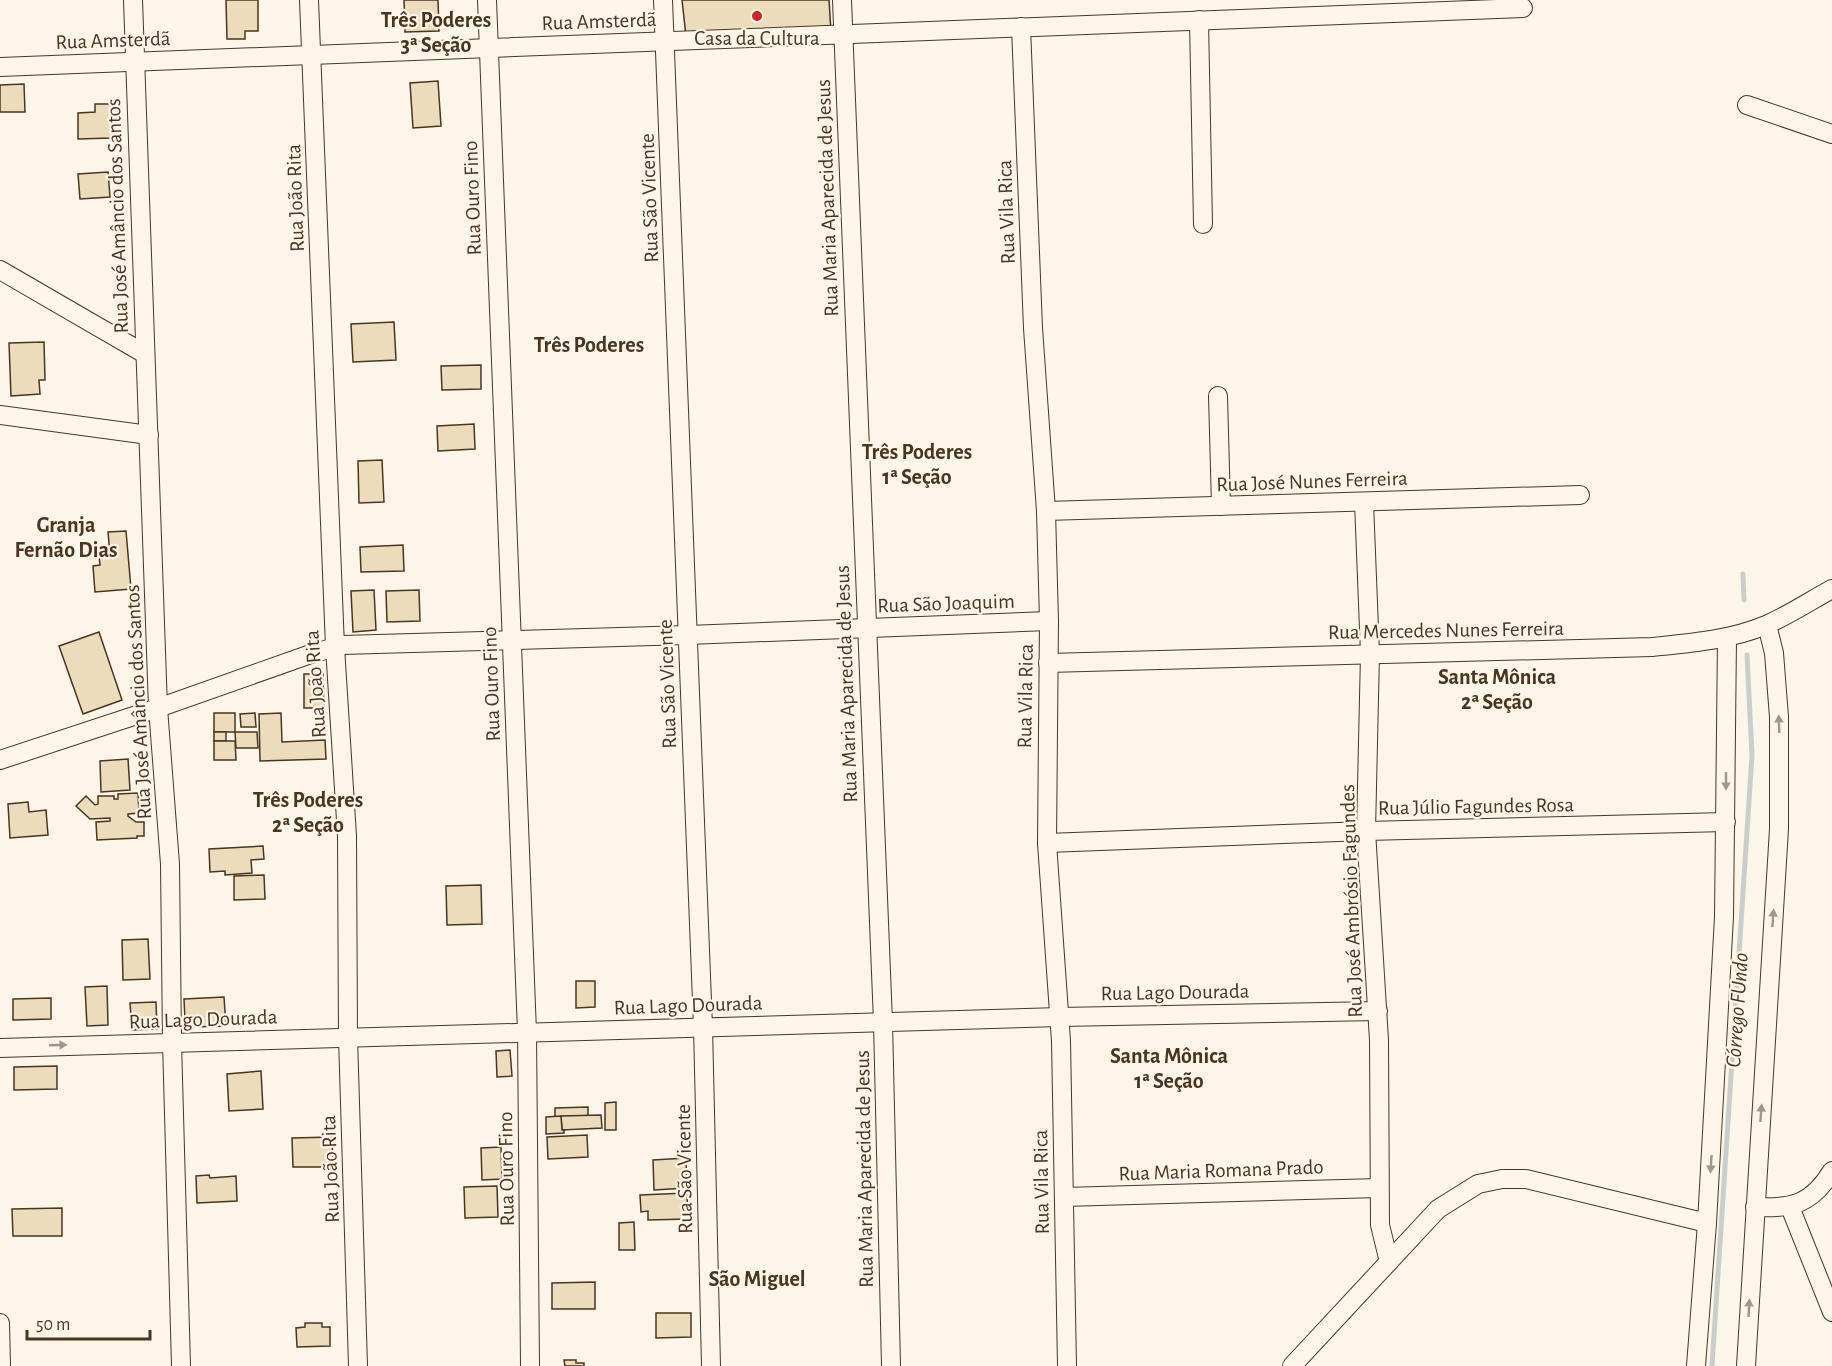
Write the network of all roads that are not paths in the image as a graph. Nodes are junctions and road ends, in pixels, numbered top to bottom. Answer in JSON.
{"nodes":[{"id":1,"x":133,"y":0,"type":"edge"},
{"id":2,"x":309,"y":0,"type":"edge"},
{"id":3,"x":487,"y":0,"type":"edge"},
{"id":4,"x":663,"y":0,"type":"edge"},
{"id":5,"x":842,"y":0,"type":"edge"},
{"id":6,"x":1523,"y":8,"type":"dead end"},
{"id":7,"x":1199,"y":20,"type":"junction"},
{"id":8,"x":1021,"y":27,"type":"junction"},
{"id":9,"x":843,"y":34,"type":"junction"},
{"id":10,"x":665,"y":41,"type":"junction"},
{"id":11,"x":489,"y":48,"type":"junction"},
{"id":12,"x":312,"y":54,"type":"junction"},
{"id":13,"x":134,"y":61,"type":"junction"},
{"id":14,"x":0,"y":67,"type":"edge"},
{"id":15,"x":1747,"y":105,"type":"dead end"},
{"id":16,"x":1832,"y":134,"type":"edge"},
{"id":17,"x":1203,"y":224,"type":"dead end"},
{"id":18,"x":0,"y":270,"type":"edge"},
{"id":19,"x":145,"y":354,"type":"junction"},
{"id":20,"x":1218,"y":396,"type":"dead end"},
{"id":21,"x":0,"y":416,"type":"edge"},
{"id":22,"x":149,"y":435,"type":"junction"},
{"id":23,"x":1580,"y":495,"type":"dead end"},
{"id":24,"x":1364,"y":502,"type":"junction"},
{"id":25,"x":1221,"y":506,"type":"junction"},
{"id":26,"x":1046,"y":511,"type":"junction"},
{"id":27,"x":1832,"y":589,"type":"edge"},
{"id":28,"x":1049,"y":621,"type":"junction"},
{"id":29,"x":866,"y":629,"type":"junction"},
{"id":30,"x":1749,"y":631,"type":"junction"},
{"id":31,"x":688,"y":635,"type":"junction"},
{"id":32,"x":512,"y":641,"type":"junction"},
{"id":33,"x":335,"y":647,"type":"junction"},
{"id":34,"x":1370,"y":654,"type":"junction"},
{"id":35,"x":1048,"y":663,"type":"junction"},
{"id":36,"x":158,"y":708,"type":"junction"},
{"id":37,"x":0,"y":760,"type":"edge"},
{"id":38,"x":1726,"y":822,"type":"junction"},
{"id":39,"x":1366,"y":831,"type":"junction"},
{"id":40,"x":1047,"y":843,"type":"junction"},
{"id":41,"x":1378,"y":1011,"type":"junction"},
{"id":42,"x":1060,"y":1017,"type":"junction"},
{"id":43,"x":883,"y":1022,"type":"junction"},
{"id":44,"x":703,"y":1027,"type":"junction"},
{"id":45,"x":527,"y":1032,"type":"junction"},
{"id":46,"x":348,"y":1037,"type":"junction"},
{"id":47,"x":172,"y":1042,"type":"junction"},
{"id":48,"x":0,"y":1047,"type":"edge"},
{"id":49,"x":1832,"y":1171,"type":"edge"},
{"id":50,"x":1379,"y":1188,"type":"junction"},
{"id":51,"x":1064,"y":1197,"type":"junction"},
{"id":52,"x":1755,"y":1207,"type":"junction"},
{"id":53,"x":1790,"y":1207,"type":"junction"},
{"id":54,"x":1707,"y":1223,"type":"junction"},
{"id":55,"x":1389,"y":1262,"type":"junction"},
{"id":56,"x":1832,"y":1312,"type":"edge"},
{"id":57,"x":0,"y":1323,"type":"edge"},
{"id":58,"x":1,"y":1366,"type":"edge"},
{"id":59,"x":181,"y":1366,"type":"edge"},
{"id":60,"x":358,"y":1366,"type":"edge"},
{"id":61,"x":530,"y":1366,"type":"edge"},
{"id":62,"x":711,"y":1366,"type":"edge"},
{"id":63,"x":891,"y":1366,"type":"edge"},
{"id":64,"x":1067,"y":1366,"type":"edge"},
{"id":65,"x":1292,"y":1366,"type":"edge"},
{"id":66,"x":1696,"y":1366,"type":"edge"},
{"id":67,"x":1746,"y":1366,"type":"edge"}],
"edges":[{"from":1,"to":13,"type":"street","name":"Rua José Amâncio dos Santos"},
{"from":2,"to":12,"type":"street","name":"Rua João Rita"},
{"from":3,"to":11,"type":"street","name":"Rua Ouro Fino"},
{"from":4,"to":10,"type":"street","name":"Rua São Vicente"},
{"from":5,"to":9,"type":"street","name":"Rua Maria Aparecida de Jesus"},
{"from":6,"to":7,"type":"street","name":"Rua Amsterdã"},
{"from":7,"to":8,"type":"street","name":"Rua Amsterdã"},
{"from":7,"to":17,"type":"street"},
{"from":8,"to":9,"type":"street","name":"Rua Amsterdã"},
{"from":8,"to":26,"type":"street","name":"Rua Vila Rica"},
{"from":9,"to":10,"type":"street","name":"Rua Amsterdã"},
{"from":9,"to":29,"type":"street","name":"Rua Maria Aparecida de Jesus"},
{"from":10,"to":11,"type":"street","name":"Rua Amsterdã"},
{"from":10,"to":31,"type":"street","name":"Rua São Vicente"},
{"from":11,"to":12,"type":"street","name":"Rua Amsterdã"},
{"from":11,"to":32,"type":"street","name":"Rua Ouro Fino"},
{"from":12,"to":13,"type":"street","name":"Rua Amsterdã"},
{"from":12,"to":33,"type":"street","name":"Rua João Rita"},
{"from":13,"to":14,"type":"street","name":"Rua Amsterdã"},
{"from":13,"to":19,"type":"street","name":"Rua José Amâncio dos Santos"},
{"from":15,"to":16,"type":"street"},
{"from":18,"to":19,"type":"street"},
{"from":19,"to":22,"type":"street","name":"Rua José Amâncio dos Santos"},
{"from":20,"to":25,"type":"street"},
{"from":21,"to":22,"type":"street"},
{"from":22,"to":36,"type":"street","name":"Rua José Amâncio dos Santos"},
{"from":23,"to":24,"type":"street","name":"Rua José Nunes Ferreira"},
{"from":24,"to":25,"type":"street","name":"Rua José Nunes Ferreira"},
{"from":24,"to":34,"type":"street","name":"Rua José Ambrósio Fagundes"},
{"from":25,"to":26,"type":"street","name":"Rua José Nunes Ferreira"},
{"from":26,"to":28,"type":"street","name":"Rua Vila Rica"},
{"from":27,"to":30,"type":"street","name":"Rua Mercedes Nunes Ferreira"},
{"from":28,"to":29,"type":"street","name":"Rua São Joaquim"},
{"from":28,"to":35,"type":"street","name":"Rua Vila Rica"},
{"from":29,"to":31,"type":"street","name":"Rua São Joaquim"},
{"from":29,"to":43,"type":"street","name":"Rua Maria Aparecida de Jesus"},
{"from":30,"to":34,"type":"street","name":"Rua Mercedes Nunes Ferreira"},
{"from":30,"to":38,"type":"street","one_way":true},
{"from":52,"to":30,"type":"street","one_way":true},
{"from":31,"to":32,"type":"street","name":"Rua São Joaquim"},
{"from":31,"to":44,"type":"street","name":"Rua São Vicente"},
{"from":32,"to":33,"type":"street","name":"Rua São Joaquim"},
{"from":32,"to":45,"type":"street","name":"Rua Ouro Fino"},
{"from":33,"to":36,"type":"street","name":"Rua São Joaquim"},
{"from":33,"to":46,"type":"street","name":"Rua João Rita"},
{"from":34,"to":35,"type":"street","name":"Rua Mercedes Nunes Ferreira"},
{"from":34,"to":39,"type":"street","name":"Rua José Ambrósio Fagundes"},
{"from":35,"to":40,"type":"street","name":"Rua Vila Rica"},
{"from":36,"to":37,"type":"street","name":"Rua São Joaquim"},
{"from":36,"to":47,"type":"street","name":"Rua José Amâncio dos Santos"},
{"from":38,"to":39,"type":"street","name":"Rua Júlio Fagundes Rosa"},
{"from":38,"to":54,"type":"street","one_way":true},
{"from":39,"to":40,"type":"street","name":"Rua Júlio Fagundes Rosa"},
{"from":39,"to":41,"type":"street","name":"Rua José Ambrósio Fagundes"},
{"from":40,"to":42,"type":"street","name":"Rua Vila Rica"},
{"from":41,"to":42,"type":"street","name":"Rua Lago Dourada"},
{"from":41,"to":50,"type":"street","name":"Rua José Ambrósio Fagundes"},
{"from":42,"to":43,"type":"street","name":"Rua Lago Dourada"},
{"from":42,"to":51,"type":"street","name":"Rua Vila Rica"},
{"from":43,"to":44,"type":"street","name":"Rua Lago Dourada"},
{"from":43,"to":63,"type":"street","name":"Rua Maria Aparecida de Jesus"},
{"from":44,"to":45,"type":"street","name":"Rua Lago Dourada"},
{"from":44,"to":62,"type":"street","name":"Rua São Vicente"},
{"from":45,"to":46,"type":"street","name":"Rua Lago Dourada"},
{"from":45,"to":61,"type":"street","name":"Rua Ouro Fino"},
{"from":46,"to":47,"type":"street","name":"Rua Lago Dourada"},
{"from":46,"to":60,"type":"street","name":"Rua João Rita"},
{"from":48,"to":47,"type":"street","name":"Rua Lago Dourada","one_way":true},
{"from":47,"to":59,"type":"street","name":"Rua José Amâncio dos Santos"},
{"from":49,"to":53,"type":"street"},
{"from":50,"to":51,"type":"street","name":"Rua Maria Romana Prado"},
{"from":50,"to":55,"type":"street","name":"Rua José Ambrósio Fagundes"},
{"from":51,"to":64,"type":"street","name":"Rua Vila Rica"},
{"from":52,"to":53,"type":"street"},
{"from":67,"to":52,"type":"street","one_way":true},
{"from":53,"to":56,"type":"street"},
{"from":54,"to":55,"type":"street"},
{"from":54,"to":66,"type":"street"},
{"from":55,"to":65,"type":"street"},
{"from":57,"to":58,"type":"street"}]}
